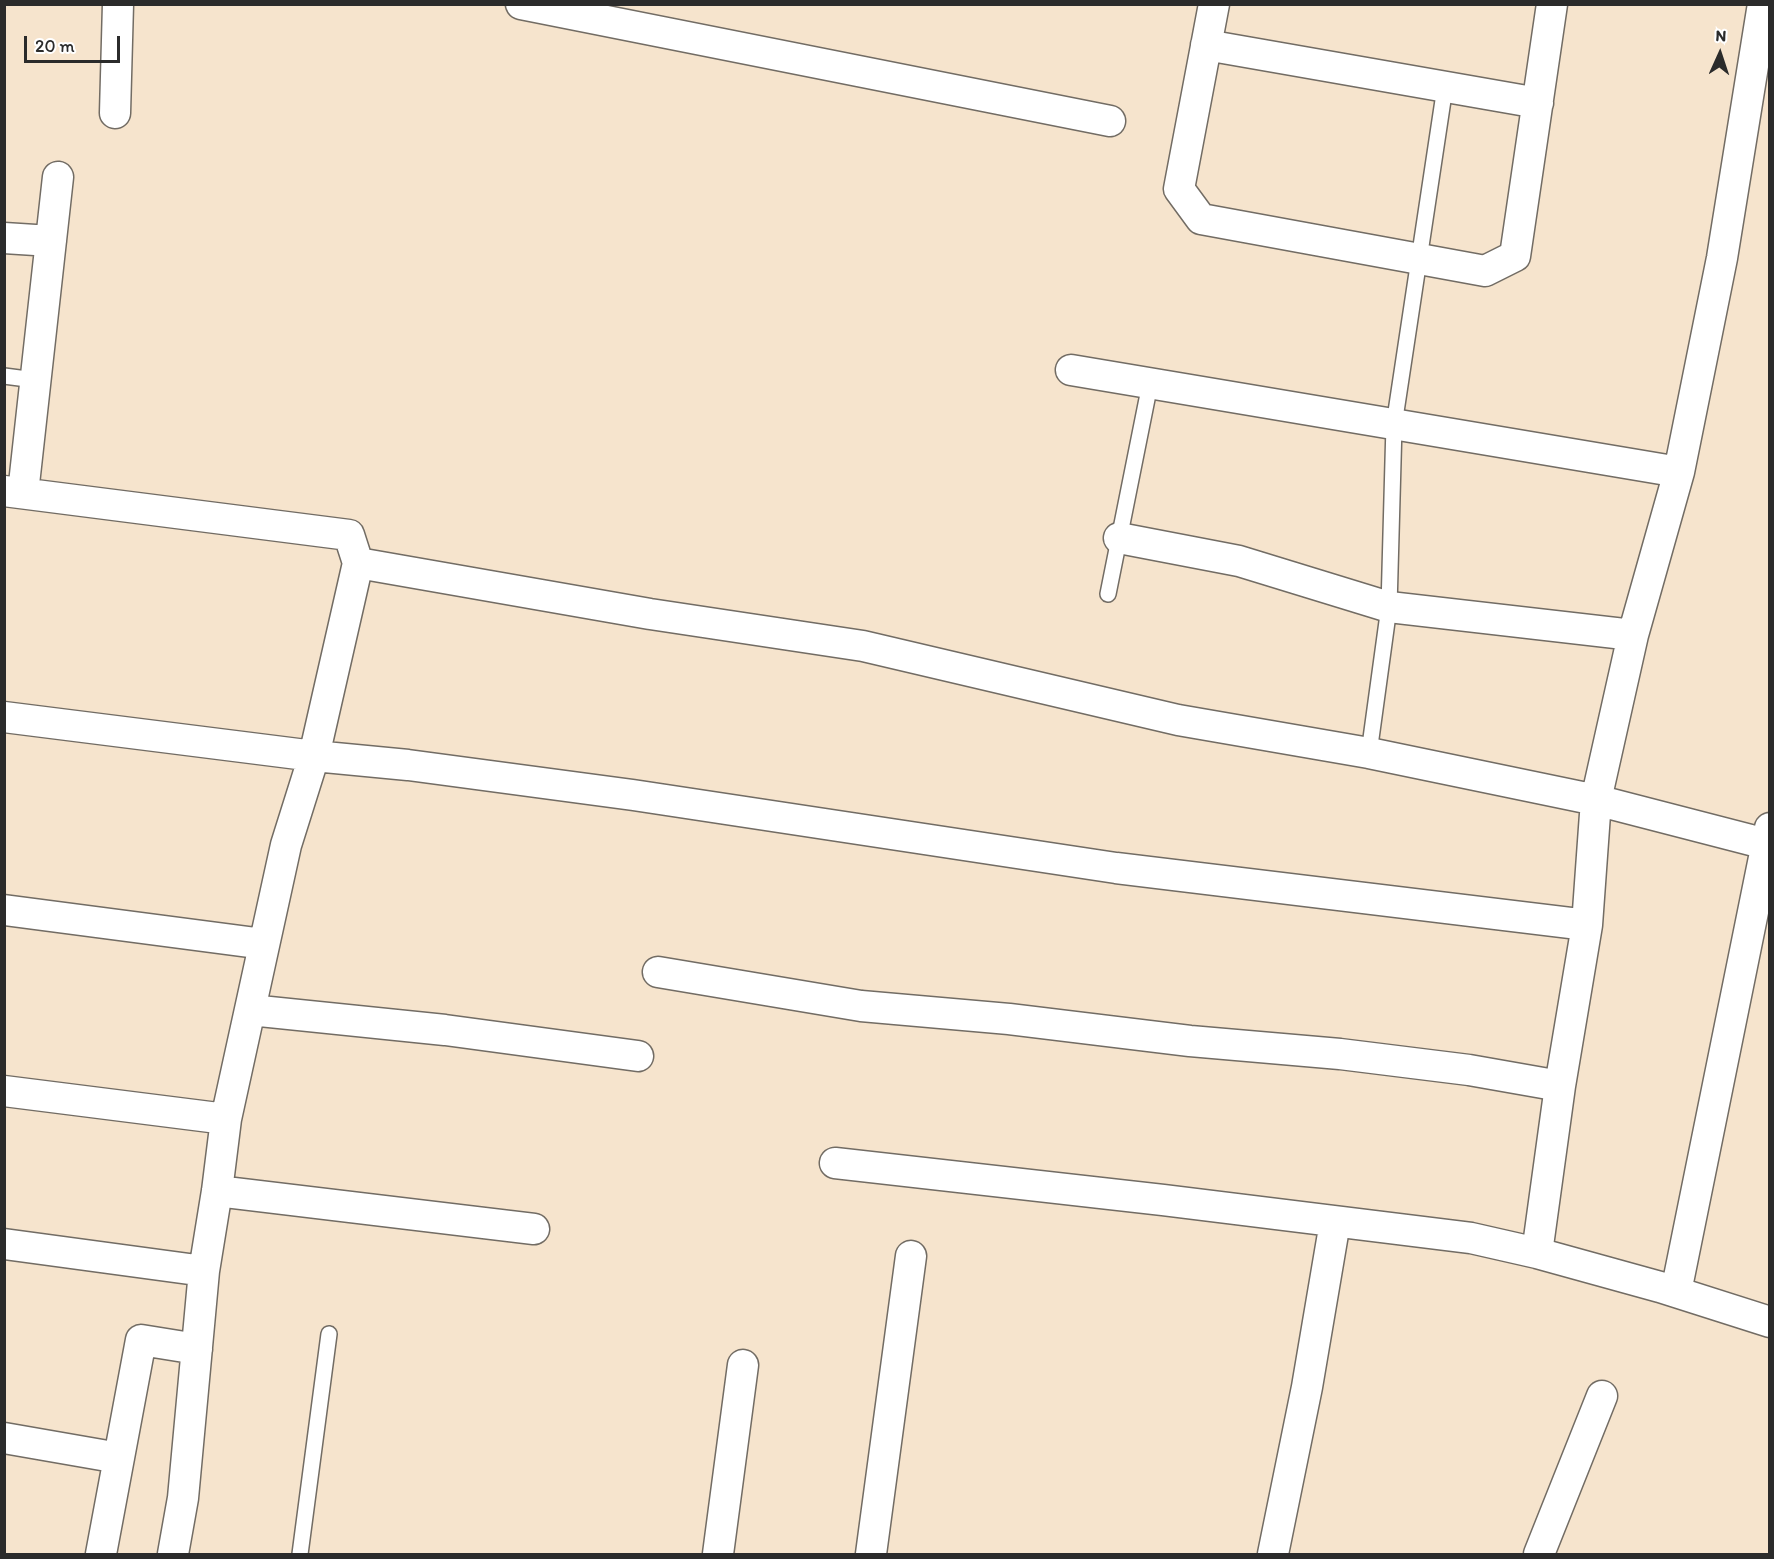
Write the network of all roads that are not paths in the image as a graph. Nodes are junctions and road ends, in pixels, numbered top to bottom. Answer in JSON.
{"nodes":[{"id":1,"x":118,"y":4,"type":"edge"},
{"id":2,"x":521,"y":4,"type":"edge"},
{"id":3,"x":1214,"y":4,"type":"edge"},
{"id":4,"x":1552,"y":4,"type":"edge"},
{"id":5,"x":1763,"y":4,"type":"edge"},
{"id":6,"x":1206,"y":45,"type":"junction"},
{"id":7,"x":1445,"y":87,"type":"junction"},
{"id":8,"x":1538,"y":103,"type":"junction"},
{"id":9,"x":115,"y":113,"type":"dead end"},
{"id":10,"x":1110,"y":121,"type":"dead end"},
{"id":11,"x":58,"y":177,"type":"dead end"},
{"id":12,"x":4,"y":238,"type":"edge"},
{"id":13,"x":51,"y":242,"type":"junction"},
{"id":14,"x":1418,"y":258,"type":"junction"},
{"id":15,"x":1071,"y":370,"type":"dead end"},
{"id":16,"x":4,"y":376,"type":"edge"},
{"id":17,"x":35,"y":380,"type":"junction"},
{"id":18,"x":1150,"y":384,"type":"junction"},
{"id":19,"x":1394,"y":425,"type":"junction"},
{"id":20,"x":1679,"y":472,"type":"junction"},
{"id":21,"x":14,"y":492,"type":"edge"},
{"id":22,"x":1119,"y":538,"type":"junction"},
{"id":23,"x":358,"y":563,"type":"junction"},
{"id":24,"x":1108,"y":594,"type":"dead end"},
{"id":25,"x":1389,"y":607,"type":"junction"},
{"id":26,"x":1633,"y":635,"type":"junction"},
{"id":27,"x":4,"y":717,"type":"edge"},
{"id":28,"x":1369,"y":753,"type":"junction"},
{"id":29,"x":314,"y":756,"type":"junction"},
{"id":30,"x":1596,"y":800,"type":"junction"},
{"id":31,"x":1768,"y":839,"type":"edge"},
{"id":32,"x":4,"y":910,"type":"edge"},
{"id":33,"x":1587,"y":925,"type":"junction"},
{"id":34,"x":264,"y":944,"type":"junction"},
{"id":35,"x":658,"y":972,"type":"dead end"},
{"id":36,"x":250,"y":1010,"type":"junction"},
{"id":37,"x":638,"y":1056,"type":"dead end"},
{"id":38,"x":1560,"y":1086,"type":"junction"},
{"id":39,"x":4,"y":1091,"type":"edge"},
{"id":40,"x":226,"y":1119,"type":"junction"},
{"id":41,"x":835,"y":1163,"type":"dead end"},
{"id":42,"x":218,"y":1191,"type":"junction"},
{"id":43,"x":1335,"y":1222,"type":"junction"},
{"id":44,"x":534,"y":1230,"type":"dead end"},
{"id":45,"x":4,"y":1244,"type":"edge"},
{"id":46,"x":1538,"y":1253,"type":"junction"},
{"id":47,"x":911,"y":1256,"type":"dead end"},
{"id":48,"x":204,"y":1270,"type":"junction"},
{"id":49,"x":1677,"y":1292,"type":"junction"},
{"id":50,"x":1770,"y":1322,"type":"edge"},
{"id":51,"x":329,"y":1334,"type":"dead end"},
{"id":52,"x":197,"y":1349,"type":"junction"},
{"id":53,"x":744,"y":1365,"type":"dead end"},
{"id":54,"x":1602,"y":1396,"type":"dead end"},
{"id":55,"x":4,"y":1438,"type":"edge"},
{"id":56,"x":119,"y":1458,"type":"junction"},
{"id":57,"x":101,"y":1554,"type":"edge"},
{"id":58,"x":173,"y":1554,"type":"edge"},
{"id":59,"x":300,"y":1554,"type":"edge"},
{"id":60,"x":718,"y":1554,"type":"edge"},
{"id":61,"x":870,"y":1554,"type":"edge"},
{"id":62,"x":1273,"y":1554,"type":"edge"},
{"id":63,"x":1539,"y":1554,"type":"edge"}],
"edges":[{"from":1,"to":9,"type":"street"},
{"from":2,"to":10,"type":"street"},
{"from":3,"to":6,"type":"street"},
{"from":4,"to":8,"type":"street"},
{"from":5,"to":20,"type":"street"},
{"from":6,"to":7,"type":"street"},
{"from":6,"to":14,"type":"street"},
{"from":7,"to":8,"type":"street"},
{"from":7,"to":14,"type":"lane"},
{"from":8,"to":14,"type":"street"},
{"from":11,"to":13,"type":"street"},
{"from":12,"to":13,"type":"street"},
{"from":13,"to":17,"type":"street"},
{"from":14,"to":19,"type":"lane"},
{"from":15,"to":18,"type":"street"},
{"from":16,"to":17,"type":"lane"},
{"from":17,"to":21,"type":"street"},
{"from":18,"to":19,"type":"street"},
{"from":18,"to":22,"type":"lane"},
{"from":19,"to":20,"type":"street"},
{"from":19,"to":25,"type":"lane"},
{"from":20,"to":26,"type":"street"},
{"from":21,"to":23,"type":"street"},
{"from":22,"to":24,"type":"lane"},
{"from":22,"to":25,"type":"street"},
{"from":23,"to":28,"type":"street"},
{"from":23,"to":29,"type":"street"},
{"from":25,"to":26,"type":"street"},
{"from":25,"to":28,"type":"lane"},
{"from":26,"to":30,"type":"street"},
{"from":27,"to":29,"type":"street"},
{"from":28,"to":30,"type":"street"},
{"from":29,"to":33,"type":"street"},
{"from":29,"to":34,"type":"street"},
{"from":30,"to":31,"type":"street"},
{"from":30,"to":33,"type":"street"},
{"from":31,"to":49,"type":"street"},
{"from":32,"to":34,"type":"street"},
{"from":33,"to":38,"type":"street"},
{"from":34,"to":36,"type":"street"},
{"from":35,"to":38,"type":"street"},
{"from":36,"to":37,"type":"street"},
{"from":36,"to":40,"type":"street"},
{"from":38,"to":46,"type":"street"},
{"from":39,"to":40,"type":"street"},
{"from":40,"to":42,"type":"street"},
{"from":41,"to":43,"type":"street"},
{"from":42,"to":44,"type":"street"},
{"from":42,"to":48,"type":"street"},
{"from":43,"to":46,"type":"street"},
{"from":43,"to":62,"type":"street"},
{"from":45,"to":48,"type":"street"},
{"from":46,"to":49,"type":"street"},
{"from":47,"to":61,"type":"street"},
{"from":48,"to":52,"type":"street"},
{"from":49,"to":50,"type":"street"},
{"from":51,"to":59,"type":"lane"},
{"from":52,"to":56,"type":"street"},
{"from":52,"to":58,"type":"street"},
{"from":53,"to":60,"type":"street"},
{"from":54,"to":63,"type":"street"},
{"from":55,"to":56,"type":"street"},
{"from":56,"to":57,"type":"street"}]}
